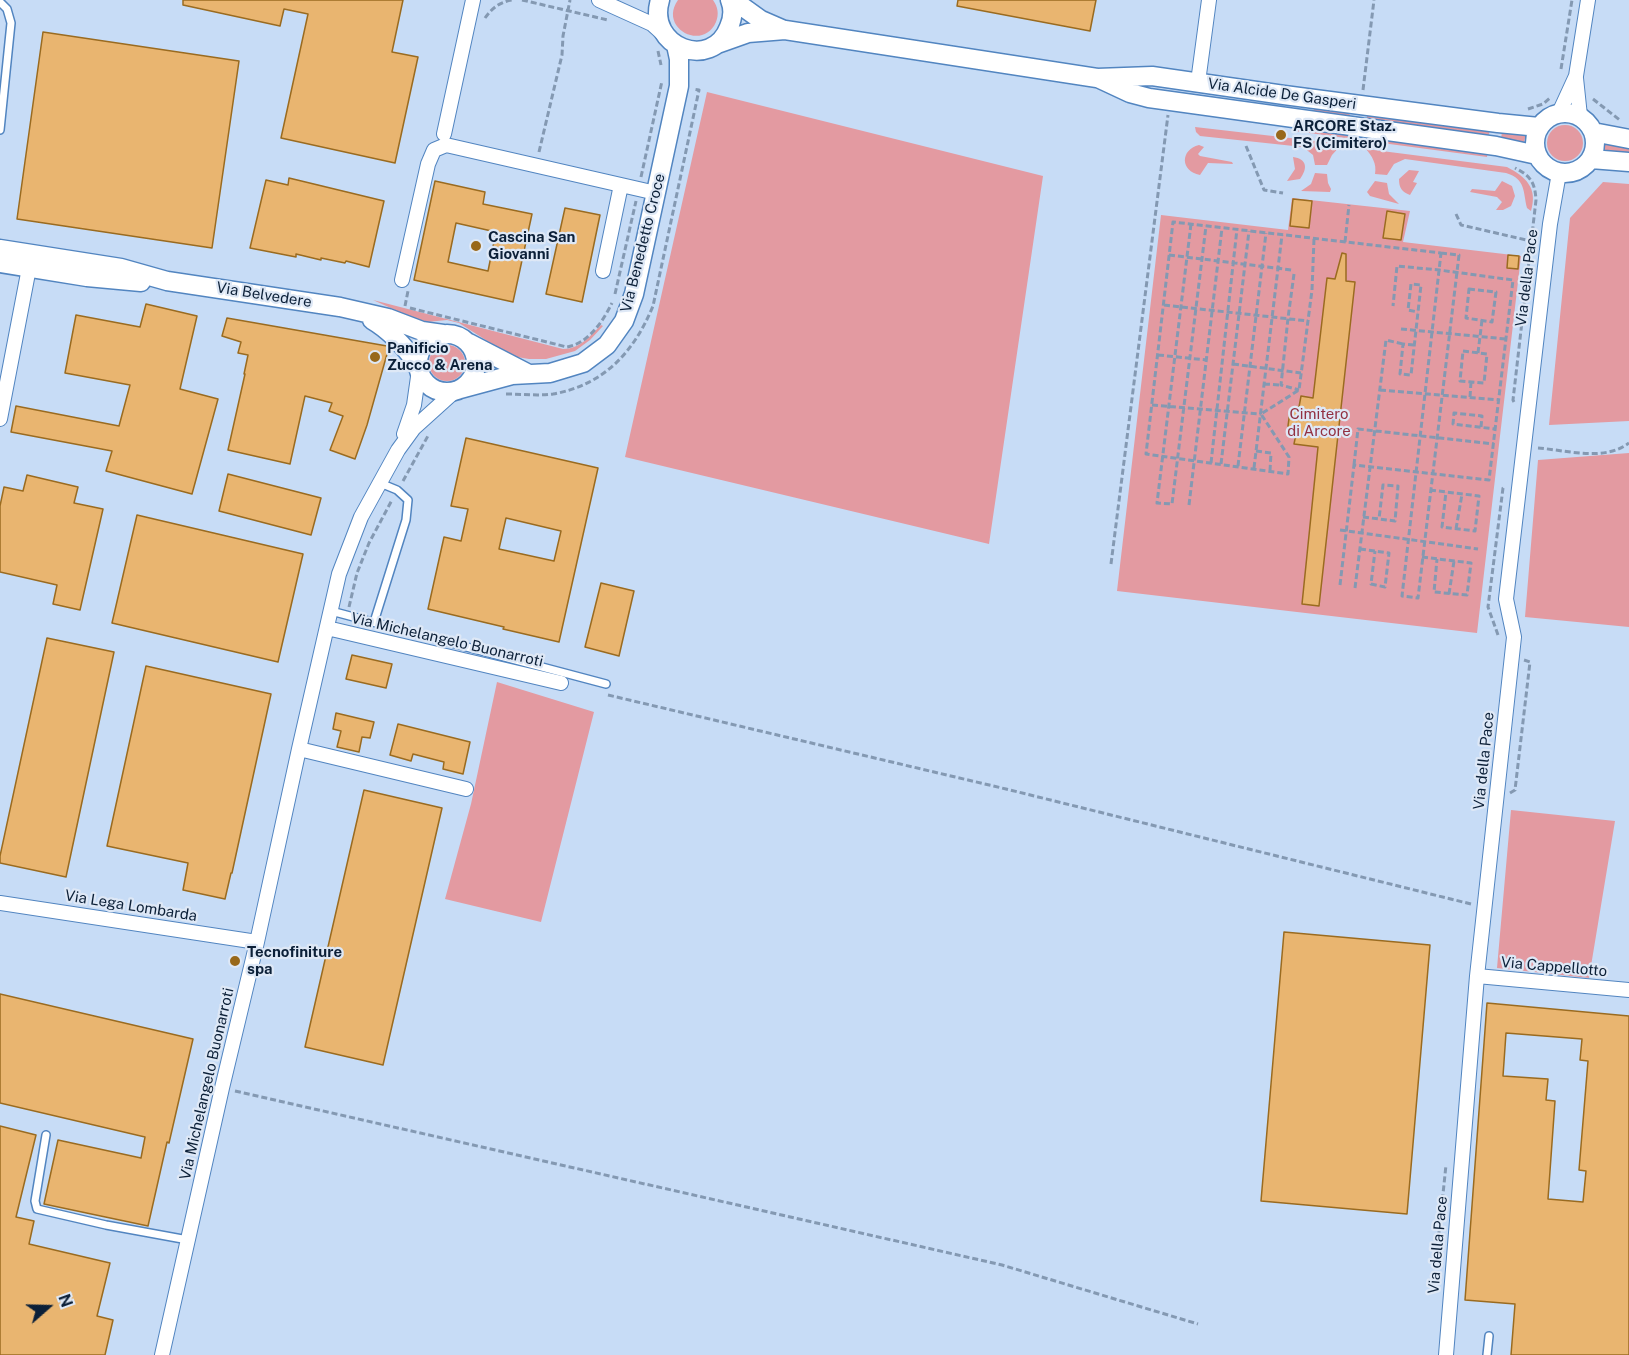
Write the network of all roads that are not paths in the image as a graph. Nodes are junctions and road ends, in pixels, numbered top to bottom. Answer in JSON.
{"nodes":[{"id":1,"x":473,"y":0,"type":"edge"},
{"id":2,"x":599,"y":0,"type":"edge"},
{"id":3,"x":660,"y":0,"type":"edge"},
{"id":4,"x":732,"y":0,"type":"edge"},
{"id":5,"x":1209,"y":0,"type":"edge"},
{"id":6,"x":0,"y":2,"type":"edge"},
{"id":7,"x":1587,"y":7,"type":"edge"},
{"id":8,"x":785,"y":30,"type":"junction"},
{"id":9,"x":665,"y":42,"type":"junction"},
{"id":10,"x":713,"y":46,"type":"junction"},
{"id":11,"x":1576,"y":76,"type":"junction"},
{"id":12,"x":1097,"y":78,"type":"junction"},
{"id":13,"x":1198,"y":82,"type":"junction"},
{"id":14,"x":679,"y":86,"type":"junction"},
{"id":15,"x":1194,"y":104,"type":"junction"},
{"id":16,"x":1559,"y":113,"type":"junction"},
{"id":17,"x":1580,"y":116,"type":"junction"},
{"id":18,"x":1539,"y":127,"type":"junction"},
{"id":19,"x":0,"y":130,"type":"edge"},
{"id":20,"x":1593,"y":132,"type":"junction"},
{"id":21,"x":444,"y":134,"type":"dead end"},
{"id":22,"x":1629,"y":139,"type":"edge"},
{"id":23,"x":1537,"y":155,"type":"junction"},
{"id":24,"x":1590,"y":159,"type":"junction"},
{"id":25,"x":1629,"y":162,"type":"edge"},
{"id":26,"x":1559,"y":173,"type":"junction"},
{"id":27,"x":621,"y":185,"type":"junction"},
{"id":28,"x":656,"y":193,"type":"junction"},
{"id":29,"x":0,"y":249,"type":"edge"},
{"id":30,"x":71,"y":260,"type":"junction"},
{"id":31,"x":0,"y":263,"type":"edge"},
{"id":32,"x":29,"y":268,"type":"junction"},
{"id":33,"x":603,"y":271,"type":"dead end"},
{"id":34,"x":402,"y":280,"type":"dead end"},
{"id":35,"x":167,"y":281,"type":"junction"},
{"id":36,"x":360,"y":313,"type":"junction"},
{"id":37,"x":443,"y":334,"type":"junction"},
{"id":38,"x":469,"y":343,"type":"junction"},
{"id":39,"x":419,"y":368,"type":"junction"},
{"id":40,"x":527,"y":374,"type":"junction"},
{"id":41,"x":458,"y":390,"type":"junction"},
{"id":42,"x":0,"y":419,"type":"edge"},
{"id":43,"x":398,"y":450,"type":"junction"},
{"id":44,"x":380,"y":483,"type":"junction"},
{"id":45,"x":331,"y":611,"type":"junction"},
{"id":46,"x":374,"y":622,"type":"junction"},
{"id":47,"x":327,"y":628,"type":"junction"},
{"id":48,"x":561,"y":683,"type":"dead end"},
{"id":49,"x":606,"y":684,"type":"dead end"},
{"id":50,"x":299,"y":749,"type":"junction"},
{"id":51,"x":465,"y":789,"type":"dead end"},
{"id":52,"x":0,"y":903,"type":"edge"},
{"id":53,"x":257,"y":942,"type":"junction"},
{"id":54,"x":1477,"y":976,"type":"junction"},
{"id":55,"x":1629,"y":990,"type":"edge"},
{"id":56,"x":46,"y":1135,"type":"dead end"},
{"id":57,"x":188,"y":1240,"type":"junction"},
{"id":58,"x":1489,"y":1335,"type":"dead end"},
{"id":59,"x":162,"y":1355,"type":"edge"},
{"id":60,"x":1446,"y":1355,"type":"edge"},
{"id":61,"x":1487,"y":1355,"type":"edge"}],
"edges":[{"from":1,"to":21,"type":"street"},
{"from":2,"to":9,"type":"street"},
{"from":3,"to":9,"type":"street","name":"Via Benedetto Croce"},
{"from":4,"to":8,"type":"street","name":"Via Alcide De Gasperi"},
{"from":4,"to":10,"type":"street","name":"Via Benedetto Croce"},
{"from":5,"to":13,"type":"street"},
{"from":6,"to":19,"type":"lane"},
{"from":7,"to":11,"type":"street"},
{"from":8,"to":10,"type":"street","name":"Via Alcide De Gasperi"},
{"from":8,"to":12,"type":"street","name":"Via Alcide De Gasperi"},
{"from":9,"to":10,"type":"street"},
{"from":9,"to":14,"type":"street","name":"Via Benedetto Croce"},
{"from":10,"to":14,"type":"street","name":"Via Benedetto Croce"},
{"from":11,"to":16,"type":"street"},
{"from":11,"to":17,"type":"street"},
{"from":12,"to":13,"type":"street","name":"Via Alcide De Gasperi"},
{"from":12,"to":15,"type":"street","name":"Via Alcide De Gasperi"},
{"from":13,"to":15,"type":"lane"},
{"from":13,"to":18,"type":"street","name":"Via Alcide De Gasperi"},
{"from":14,"to":28,"type":"street","name":"Via Benedetto Croce"},
{"from":15,"to":23,"type":"street","name":"Via Alcide De Gasperi"},
{"from":16,"to":17,"type":"street"},
{"from":16,"to":18,"type":"street"},
{"from":17,"to":20,"type":"street"},
{"from":18,"to":23,"type":"street"},
{"from":20,"to":22,"type":"street"},
{"from":20,"to":24,"type":"street"},
{"from":23,"to":26,"type":"street"},
{"from":24,"to":25,"type":"street"},
{"from":24,"to":26,"type":"street"},
{"from":26,"to":54,"type":"street","name":"Via della Pace"},
{"from":27,"to":28,"type":"street"},
{"from":27,"to":33,"type":"street"},
{"from":27,"to":34,"type":"street"},
{"from":28,"to":40,"type":"street","name":"Via Benedetto Croce"},
{"from":29,"to":30,"type":"street","name":"Via Belvedere"},
{"from":30,"to":32,"type":"street","name":"Via Belvedere"},
{"from":30,"to":35,"type":"street","name":"Via Belvedere"},
{"from":31,"to":32,"type":"street","name":"Via Belvedere"},
{"from":32,"to":35,"type":"street","name":"Via Belvedere"},
{"from":32,"to":42,"type":"street"},
{"from":35,"to":36,"type":"street","name":"Via Belvedere"},
{"from":36,"to":37,"type":"street","name":"Via Belvedere"},
{"from":36,"to":39,"type":"street","name":"Via Belvedere"},
{"from":37,"to":38,"type":"street"},
{"from":37,"to":39,"type":"street"},
{"from":38,"to":40,"type":"street"},
{"from":38,"to":41,"type":"street"},
{"from":39,"to":41,"type":"street"},
{"from":39,"to":43,"type":"street","name":"Via Michelangelo Buonarroti"},
{"from":40,"to":41,"type":"street","name":"Via Benedetto Croce"},
{"from":41,"to":43,"type":"street","name":"Via Michelangelo Buonarroti"},
{"from":43,"to":44,"type":"street","name":"Via Michelangelo Buonarroti"},
{"from":44,"to":45,"type":"street","name":"Via Michelangelo Buonarroti"},
{"from":44,"to":46,"type":"lane"},
{"from":45,"to":46,"type":"lane"},
{"from":45,"to":47,"type":"street","name":"Via Michelangelo Buonarroti"},
{"from":46,"to":49,"type":"lane"},
{"from":47,"to":48,"type":"street","name":"Via Michelangelo Buonarroti"},
{"from":47,"to":50,"type":"street","name":"Via Michelangelo Buonarroti"},
{"from":50,"to":51,"type":"street"},
{"from":50,"to":53,"type":"street","name":"Via Michelangelo Buonarroti"},
{"from":52,"to":53,"type":"street","name":"Via Lega Lombarda"},
{"from":53,"to":57,"type":"street","name":"Via Michelangelo Buonarroti"},
{"from":54,"to":55,"type":"street","name":"Via Cappellotto"},
{"from":54,"to":60,"type":"street","name":"Via della Pace"},
{"from":56,"to":57,"type":"lane"},
{"from":57,"to":59,"type":"street","name":"Via Michelangelo Buonarroti"},
{"from":58,"to":61,"type":"lane"}]}
